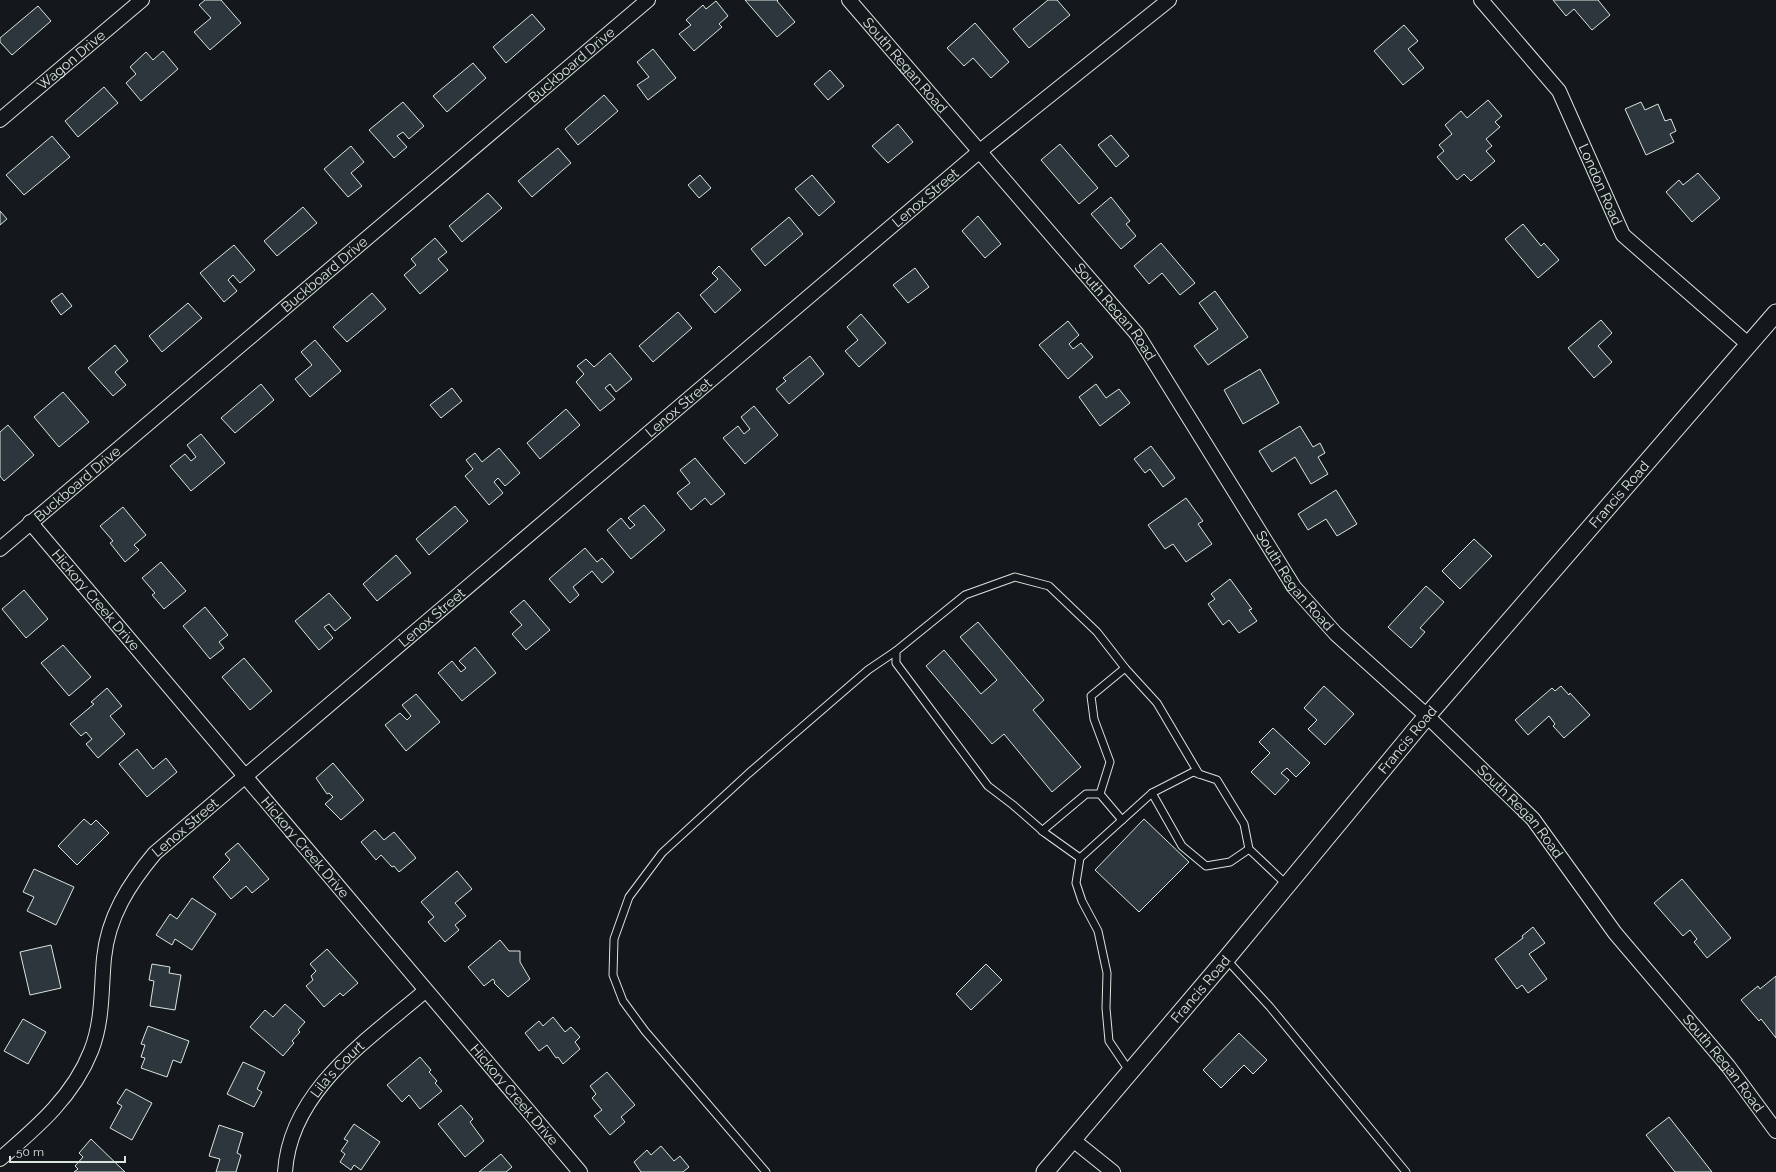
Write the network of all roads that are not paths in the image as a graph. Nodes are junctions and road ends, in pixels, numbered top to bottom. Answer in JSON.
{"nodes":[{"id":1,"x":142,"y":0,"type":"edge"},
{"id":2,"x":648,"y":0,"type":"edge"},
{"id":3,"x":849,"y":0,"type":"edge"},
{"id":4,"x":1169,"y":0,"type":"edge"},
{"id":5,"x":1481,"y":0,"type":"edge"},
{"id":6,"x":0,"y":120,"type":"edge"},
{"id":7,"x":980,"y":151,"type":"junction"},
{"id":8,"x":1776,"y":314,"type":"edge"},
{"id":9,"x":1748,"y":344,"type":"junction"},
{"id":10,"x":30,"y":522,"type":"junction"},
{"id":11,"x":0,"y":549,"type":"edge"},
{"id":12,"x":896,"y":651,"type":"junction"},
{"id":13,"x":1125,"y":668,"type":"junction"},
{"id":14,"x":1426,"y":716,"type":"junction"},
{"id":15,"x":1199,"y":774,"type":"junction"},
{"id":16,"x":244,"y":777,"type":"junction"},
{"id":17,"x":1152,"y":793,"type":"junction"},
{"id":18,"x":1100,"y":794,"type":"junction"},
{"id":19,"x":1122,"y":820,"type":"junction"},
{"id":20,"x":1042,"y":831,"type":"junction"},
{"id":21,"x":1249,"y":849,"type":"junction"},
{"id":22,"x":1080,"y":858,"type":"junction"},
{"id":23,"x":1287,"y":885,"type":"junction"},
{"id":24,"x":1226,"y":959,"type":"junction"},
{"id":25,"x":425,"y":991,"type":"junction"},
{"id":26,"x":1130,"y":1072,"type":"junction"},
{"id":27,"x":1776,"y":1131,"type":"edge"},
{"id":28,"x":1073,"y":1140,"type":"junction"},
{"id":29,"x":0,"y":1159,"type":"edge"},
{"id":30,"x":285,"y":1172,"type":"edge"},
{"id":31,"x":580,"y":1172,"type":"edge"},
{"id":32,"x":766,"y":1172,"type":"edge"},
{"id":33,"x":1045,"y":1172,"type":"edge"},
{"id":34,"x":1113,"y":1172,"type":"edge"},
{"id":35,"x":1406,"y":1172,"type":"edge"}],
"edges":[{"from":1,"to":6,"type":"street","name":"Wagon Drive"},
{"from":2,"to":10,"type":"street","name":"Buckboard Drive"},
{"from":3,"to":7,"type":"street","name":"South Regan Road"},
{"from":4,"to":7,"type":"street","name":"Lenox Street"},
{"from":5,"to":9,"type":"street","name":"London Road"},
{"from":7,"to":14,"type":"street","name":"South Regan Road"},
{"from":7,"to":16,"type":"street","name":"Lenox Street"},
{"from":8,"to":9,"type":"street","name":"Francis Road"},
{"from":9,"to":14,"type":"street","name":"Francis Road"},
{"from":10,"to":11,"type":"street","name":"Buckboard Drive"},
{"from":10,"to":16,"type":"street","name":"Hickory Creek Drive"},
{"from":12,"to":13,"type":"lane"},
{"from":12,"to":20,"type":"lane"},
{"from":12,"to":32,"type":"lane"},
{"from":13,"to":15,"type":"lane"},
{"from":13,"to":18,"type":"lane"},
{"from":14,"to":23,"type":"street","name":"Francis Road"},
{"from":14,"to":27,"type":"street","name":"South Regan Road"},
{"from":15,"to":17,"type":"lane"},
{"from":15,"to":21,"type":"lane"},
{"from":16,"to":25,"type":"street","name":"Hickory Creek Drive"},
{"from":16,"to":29,"type":"street","name":"Lenox Street"},
{"from":17,"to":19,"type":"lane"},
{"from":17,"to":21,"type":"lane"},
{"from":18,"to":19,"type":"lane"},
{"from":18,"to":20,"type":"lane"},
{"from":19,"to":22,"type":"lane"},
{"from":20,"to":22,"type":"lane"},
{"from":21,"to":23,"type":"lane"},
{"from":22,"to":26,"type":"lane"},
{"from":23,"to":24,"type":"street","name":"Francis Road"},
{"from":24,"to":26,"type":"street","name":"Francis Road"},
{"from":24,"to":35,"type":"lane"},
{"from":25,"to":30,"type":"street","name":"Lila's Court"},
{"from":25,"to":31,"type":"street","name":"Hickory Creek Drive"},
{"from":26,"to":28,"type":"street","name":"Francis Road"},
{"from":28,"to":33,"type":"street","name":"Francis Road"},
{"from":28,"to":34,"type":"street"}]}
